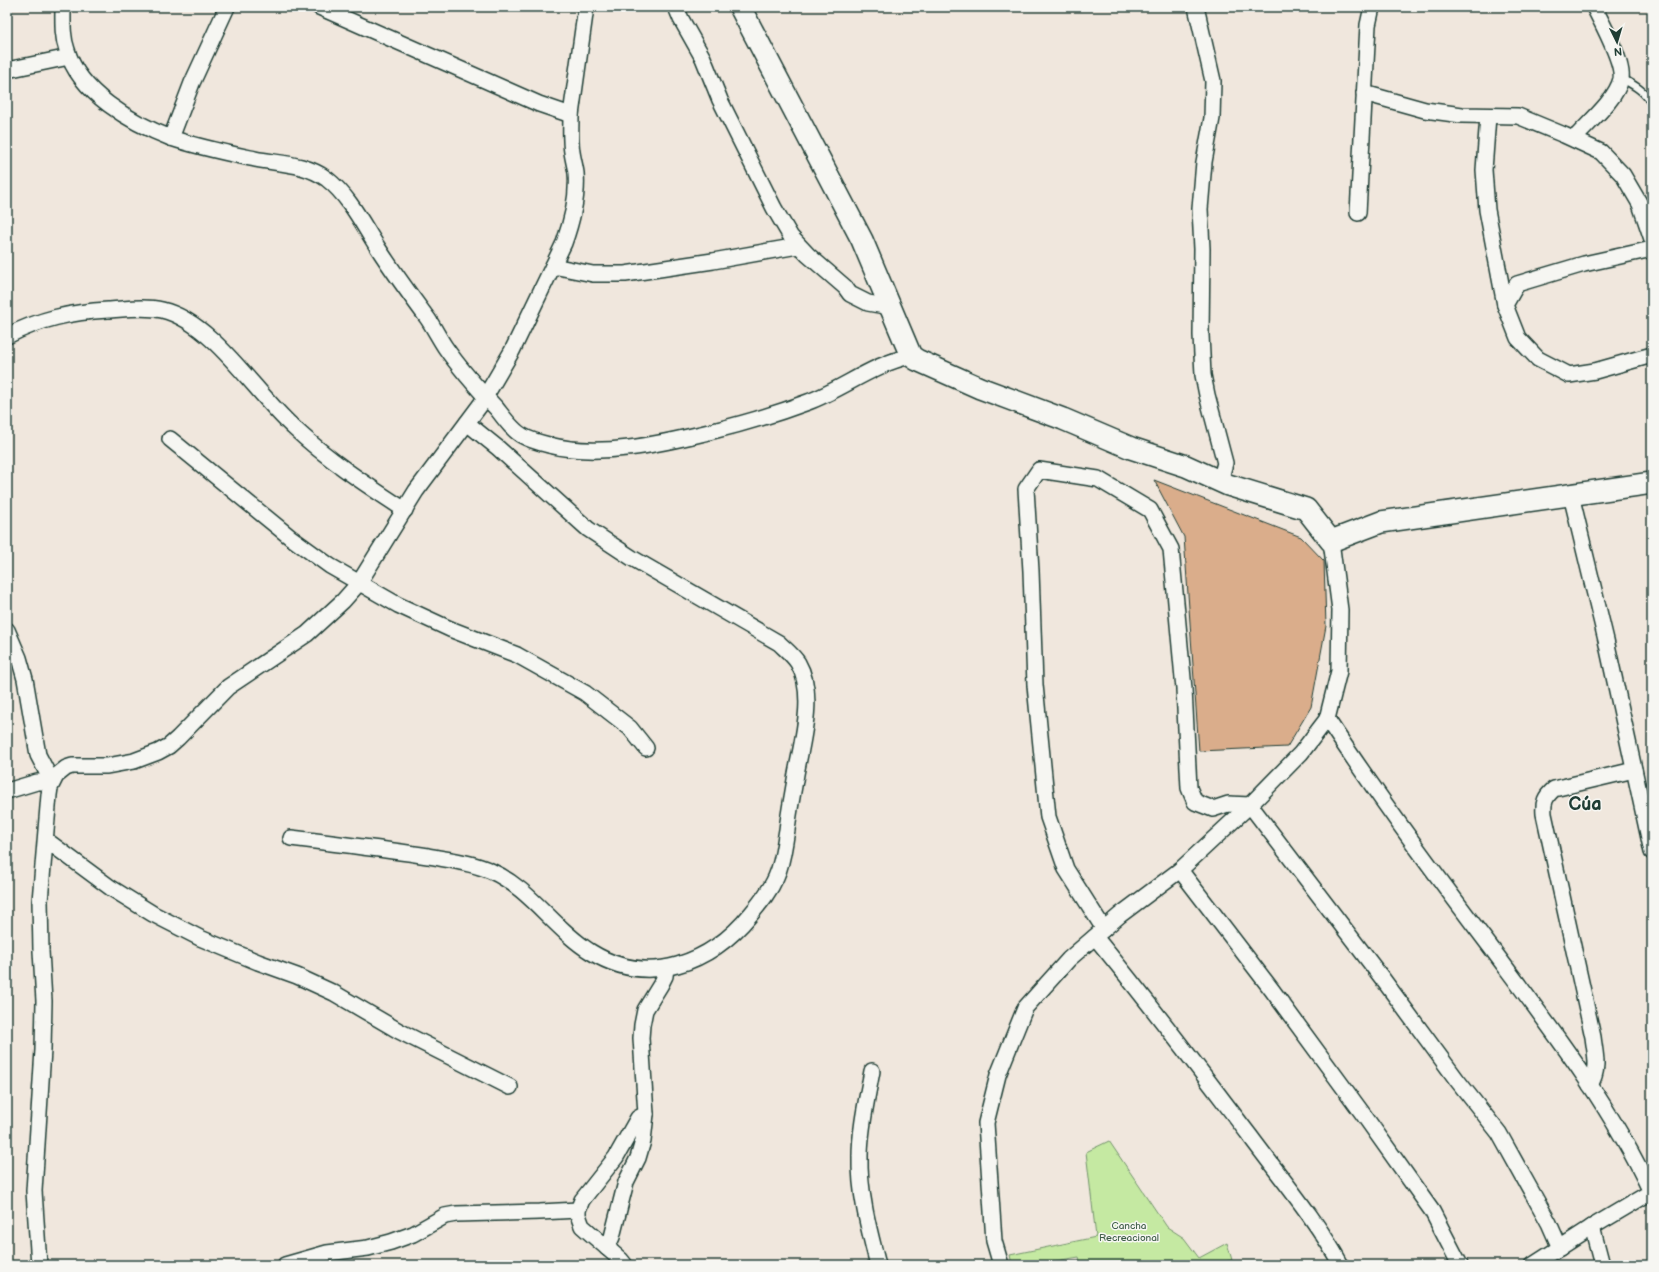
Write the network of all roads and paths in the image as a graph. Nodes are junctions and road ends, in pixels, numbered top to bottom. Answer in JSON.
{"nodes":[{"id":1,"x":63,"y":7,"type":"edge"},
{"id":2,"x":227,"y":7,"type":"edge"},
{"id":3,"x":319,"y":7,"type":"edge"},
{"id":4,"x":586,"y":7,"type":"edge"},
{"id":5,"x":676,"y":7,"type":"edge"},
{"id":6,"x":740,"y":7,"type":"edge"},
{"id":7,"x":1196,"y":7,"type":"edge"},
{"id":8,"x":1372,"y":7,"type":"edge"},
{"id":9,"x":1594,"y":7,"type":"edge"},
{"id":10,"x":69,"y":57,"type":"junction"},
{"id":11,"x":7,"y":70,"type":"edge"},
{"id":12,"x":1621,"y":78,"type":"junction"},
{"id":13,"x":1364,"y":93,"type":"junction"},
{"id":14,"x":1652,"y":104,"type":"edge"},
{"id":15,"x":571,"y":115,"type":"junction"},
{"id":16,"x":1488,"y":116,"type":"junction"},
{"id":17,"x":171,"y":138,"type":"junction"},
{"id":18,"x":1574,"y":139,"type":"junction"},
{"id":19,"x":1358,"y":213,"type":"dead end"},
{"id":20,"x":1652,"y":239,"type":"edge"},
{"id":21,"x":798,"y":246,"type":"junction"},
{"id":22,"x":1652,"y":249,"type":"edge"},
{"id":23,"x":553,"y":266,"type":"junction"},
{"id":24,"x":1505,"y":305,"type":"junction"},
{"id":25,"x":890,"y":307,"type":"junction"},
{"id":26,"x":7,"y":336,"type":"edge"},
{"id":27,"x":1652,"y":355,"type":"edge"},
{"id":28,"x":911,"y":356,"type":"junction"},
{"id":29,"x":485,"y":397,"type":"junction"},
{"id":30,"x":467,"y":423,"type":"junction"},
{"id":31,"x":170,"y":439,"type":"dead end"},
{"id":32,"x":1220,"y":481,"type":"junction"},
{"id":33,"x":1652,"y":483,"type":"edge"},
{"id":34,"x":1571,"y":495,"type":"junction"},
{"id":35,"x":404,"y":510,"type":"junction"},
{"id":36,"x":1331,"y":541,"type":"junction"},
{"id":37,"x":359,"y":583,"type":"junction"},
{"id":38,"x":7,"y":630,"type":"edge"},
{"id":39,"x":1327,"y":719,"type":"junction"},
{"id":40,"x":646,"y":748,"type":"dead end"},
{"id":41,"x":1634,"y":770,"type":"junction"},
{"id":42,"x":52,"y":782,"type":"junction"},
{"id":43,"x":7,"y":791,"type":"edge"},
{"id":44,"x":1250,"y":805,"type":"junction"},
{"id":45,"x":291,"y":838,"type":"dead end"},
{"id":46,"x":46,"y":840,"type":"junction"},
{"id":47,"x":1652,"y":852,"type":"edge"},
{"id":48,"x":1180,"y":870,"type":"junction"},
{"id":49,"x":1100,"y":933,"type":"junction"},
{"id":50,"x":666,"y":968,"type":"junction"},
{"id":51,"x":872,"y":1072,"type":"dead end"},
{"id":52,"x":1590,"y":1085,"type":"junction"},
{"id":53,"x":510,"y":1087,"type":"dead end"},
{"id":54,"x":646,"y":1114,"type":"junction"},
{"id":55,"x":1652,"y":1192,"type":"edge"},
{"id":56,"x":578,"y":1210,"type":"junction"},
{"id":57,"x":1592,"y":1227,"type":"junction"},
{"id":58,"x":607,"y":1248,"type":"junction"},
{"id":59,"x":1560,"y":1248,"type":"junction"},
{"id":60,"x":39,"y":1265,"type":"edge"},
{"id":61,"x":285,"y":1265,"type":"edge"},
{"id":62,"x":625,"y":1265,"type":"edge"},
{"id":63,"x":878,"y":1265,"type":"edge"},
{"id":64,"x":1000,"y":1265,"type":"edge"},
{"id":65,"x":1341,"y":1265,"type":"edge"},
{"id":66,"x":1460,"y":1265,"type":"edge"},
{"id":67,"x":1533,"y":1265,"type":"edge"},
{"id":68,"x":1602,"y":1265,"type":"edge"}],
"edges":[{"from":1,"to":10,"type":"street"},
{"from":2,"to":17,"type":"street"},
{"from":3,"to":15,"type":"street"},
{"from":4,"to":15,"type":"street"},
{"from":5,"to":21,"type":"street"},
{"from":6,"to":25,"type":"street"},
{"from":7,"to":32,"type":"street"},
{"from":8,"to":13,"type":"street"},
{"from":9,"to":12,"type":"street"},
{"from":10,"to":11,"type":"street"},
{"from":10,"to":17,"type":"street"},
{"from":12,"to":14,"type":"lane"},
{"from":12,"to":18,"type":"street"},
{"from":13,"to":16,"type":"street"},
{"from":13,"to":19,"type":"street"},
{"from":15,"to":23,"type":"street"},
{"from":16,"to":18,"type":"street"},
{"from":16,"to":24,"type":"street"},
{"from":17,"to":29,"type":"street"},
{"from":18,"to":20,"type":"street"},
{"from":21,"to":23,"type":"street"},
{"from":21,"to":25,"type":"street"},
{"from":22,"to":24,"type":"street"},
{"from":23,"to":29,"type":"street"},
{"from":24,"to":27,"type":"street"},
{"from":25,"to":28,"type":"street"},
{"from":26,"to":35,"type":"street"},
{"from":28,"to":29,"type":"street"},
{"from":28,"to":32,"type":"street"},
{"from":29,"to":30,"type":"street"},
{"from":30,"to":35,"type":"street"},
{"from":30,"to":50,"type":"street"},
{"from":31,"to":37,"type":"street"},
{"from":32,"to":36,"type":"street"},
{"from":33,"to":34,"type":"street"},
{"from":34,"to":36,"type":"street"},
{"from":34,"to":41,"type":"street"},
{"from":35,"to":37,"type":"street"},
{"from":36,"to":39,"type":"street"},
{"from":37,"to":40,"type":"street"},
{"from":37,"to":42,"type":"street"},
{"from":38,"to":42,"type":"street"},
{"from":39,"to":44,"type":"street"},
{"from":39,"to":52,"type":"street"},
{"from":41,"to":47,"type":"street"},
{"from":41,"to":52,"type":"street"},
{"from":42,"to":43,"type":"street"},
{"from":42,"to":46,"type":"street"},
{"from":44,"to":48,"type":"street"},
{"from":44,"to":49,"type":"street"},
{"from":44,"to":59,"type":"street"},
{"from":45,"to":50,"type":"street"},
{"from":46,"to":53,"type":"street"},
{"from":46,"to":60,"type":"street"},
{"from":48,"to":49,"type":"street"},
{"from":48,"to":66,"type":"street"},
{"from":49,"to":64,"type":"street"},
{"from":49,"to":65,"type":"street"},
{"from":50,"to":54,"type":"street"},
{"from":51,"to":63,"type":"street"},
{"from":52,"to":55,"type":"street"},
{"from":54,"to":56,"type":"street"},
{"from":54,"to":58,"type":"street"},
{"from":55,"to":57,"type":"street"},
{"from":56,"to":58,"type":"street"},
{"from":56,"to":61,"type":"street"},
{"from":57,"to":59,"type":"street"},
{"from":57,"to":68,"type":"street"},
{"from":58,"to":62,"type":"street"},
{"from":59,"to":67,"type":"street"}]}
